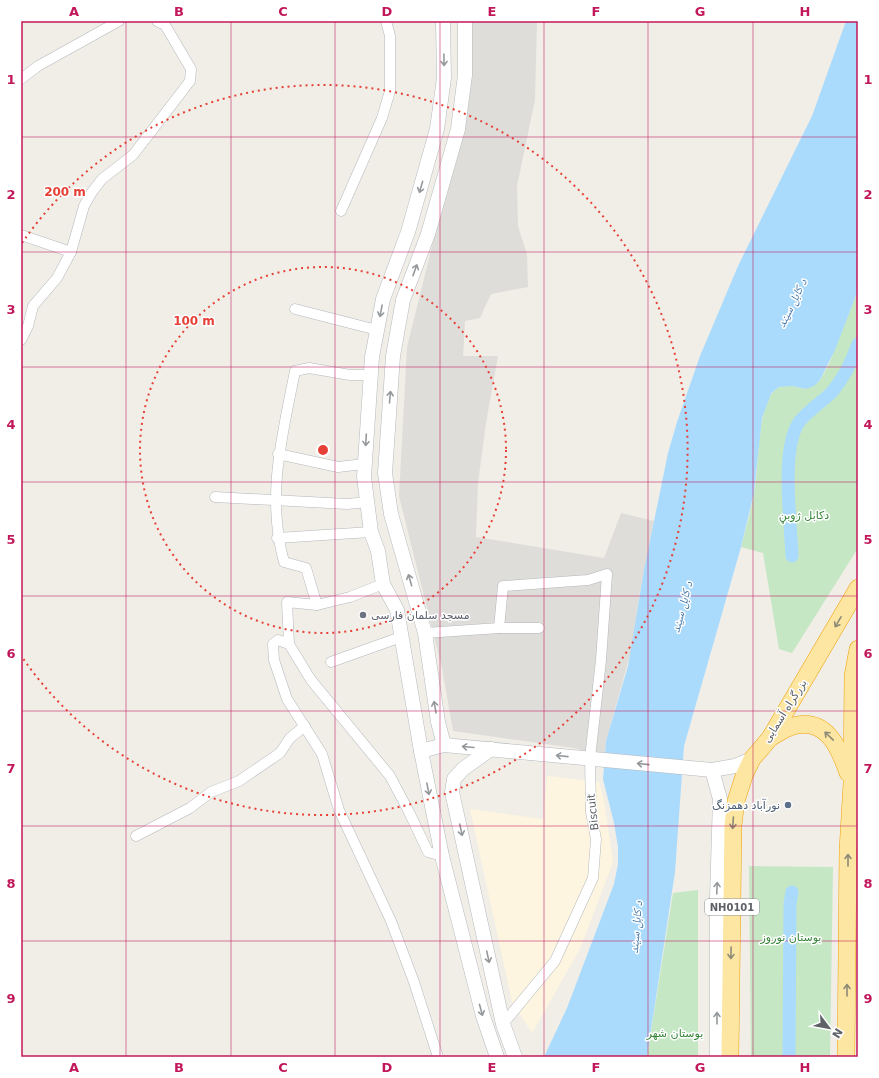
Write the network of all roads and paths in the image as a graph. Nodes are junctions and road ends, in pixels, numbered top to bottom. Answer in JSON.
{"nodes":[{"id":1,"x":119,"y":21,"type":"edge"},
{"id":2,"x":157,"y":21,"type":"edge"},
{"id":3,"x":386,"y":21,"type":"edge"},
{"id":4,"x":443,"y":21,"type":"edge"},
{"id":5,"x":465,"y":21,"type":"edge"},
{"id":6,"x":21,"y":79,"type":"edge"},
{"id":7,"x":341,"y":211,"type":"dead end"},
{"id":8,"x":21,"y":235,"type":"edge"},
{"id":9,"x":71,"y":252,"type":"junction"},
{"id":10,"x":296,"y":309,"type":"dead end"},
{"id":11,"x":377,"y":330,"type":"junction"},
{"id":12,"x":21,"y":340,"type":"edge"},
{"id":13,"x":371,"y":375,"type":"junction"},
{"id":14,"x":278,"y":454,"type":"junction"},
{"id":15,"x":364,"y":464,"type":"junction"},
{"id":16,"x":215,"y":497,"type":"dead end"},
{"id":17,"x":275,"y":501,"type":"junction"},
{"id":18,"x":368,"y":502,"type":"junction"},
{"id":19,"x":371,"y":532,"type":"junction"},
{"id":20,"x":277,"y":538,"type":"junction"},
{"id":21,"x":382,"y":584,"type":"junction"},
{"id":22,"x":858,"y":588,"type":"edge"},
{"id":23,"x":317,"y":605,"type":"junction"},
{"id":24,"x":499,"y":628,"type":"junction"},
{"id":25,"x":539,"y":628,"type":"dead end"},
{"id":26,"x":425,"y":634,"type":"junction"},
{"id":27,"x":401,"y":638,"type":"junction"},
{"id":28,"x":289,"y":644,"type":"junction"},
{"id":29,"x":858,"y":649,"type":"edge"},
{"id":30,"x":331,"y":662,"type":"dead end"},
{"id":31,"x":305,"y":726,"type":"junction"},
{"id":32,"x":770,"y":738,"type":"junction"},
{"id":33,"x":444,"y":745,"type":"junction"},
{"id":34,"x":492,"y":749,"type":"junction"},
{"id":35,"x":421,"y":751,"type":"junction"},
{"id":36,"x":595,"y":759,"type":"junction"},
{"id":37,"x":752,"y":759,"type":"junction"},
{"id":38,"x":712,"y":770,"type":"junction"},
{"id":39,"x":852,"y":782,"type":"junction"},
{"id":40,"x":136,"y":836,"type":"dead end"},
{"id":41,"x":442,"y":856,"type":"junction"},
{"id":42,"x":503,"y":1024,"type":"junction"},
{"id":43,"x":438,"y":1057,"type":"edge"},
{"id":44,"x":497,"y":1057,"type":"edge"},
{"id":45,"x":515,"y":1057,"type":"edge"},
{"id":46,"x":717,"y":1057,"type":"edge"},
{"id":47,"x":730,"y":1057,"type":"edge"},
{"id":48,"x":846,"y":1057,"type":"edge"}],
"edges":[{"from":1,"to":6,"type":"street"},
{"from":2,"to":9,"type":"street"},
{"from":3,"to":7,"type":"street"},
{"from":4,"to":11,"type":"main road","one_way":true},
{"from":26,"to":5,"type":"main road","one_way":true},
{"from":8,"to":9,"type":"street"},
{"from":9,"to":12,"type":"street"},
{"from":10,"to":11,"type":"street"},
{"from":11,"to":13,"type":"main road"},
{"from":13,"to":14,"type":"street"},
{"from":13,"to":15,"type":"main road","one_way":true},
{"from":14,"to":15,"type":"street"},
{"from":14,"to":17,"type":"street"},
{"from":15,"to":18,"type":"main road"},
{"from":16,"to":17,"type":"street"},
{"from":17,"to":18,"type":"street"},
{"from":17,"to":20,"type":"street"},
{"from":18,"to":19,"type":"main road"},
{"from":19,"to":20,"type":"street"},
{"from":19,"to":21,"type":"main road"},
{"from":20,"to":23,"type":"street"},
{"from":21,"to":23,"type":"street"},
{"from":21,"to":27,"type":"main road"},
{"from":22,"to":32,"type":"highway","name":"بزرگراه آسمایی","number":"NH0101","one_way":true},
{"from":23,"to":28,"type":"street"},
{"from":24,"to":25,"type":"street"},
{"from":24,"to":26,"type":"street"},
{"from":24,"to":36,"type":"street","name":"Biscuit"},
{"from":33,"to":26,"type":"main road","one_way":true},
{"from":27,"to":30,"type":"street"},
{"from":27,"to":35,"type":"main road"},
{"from":28,"to":31,"type":"street"},
{"from":28,"to":41,"type":"street"},
{"from":29,"to":39,"type":"highway","number":"NH0101"},
{"from":31,"to":40,"type":"street"},
{"from":31,"to":43,"type":"street"},
{"from":32,"to":37,"type":"highway","name":"بزرگراه آسمایی","number":"NH0101"},
{"from":39,"to":32,"type":"highway","number":"NH0101","one_way":true},
{"from":34,"to":33,"type":"main road","one_way":true},
{"from":33,"to":35,"type":"main road"},
{"from":36,"to":34,"type":"main road","one_way":true},
{"from":34,"to":42,"type":"main road","one_way":true},
{"from":35,"to":41,"type":"main road","one_way":true},
{"from":38,"to":36,"type":"main road","one_way":true},
{"from":36,"to":42,"type":"street","name":"Biscuit"},
{"from":37,"to":38,"type":"main road"},
{"from":37,"to":47,"type":"highway","name":"بزرگراه آسمایی","number":"NH0101","one_way":true},
{"from":46,"to":38,"type":"main road","one_way":true},
{"from":48,"to":39,"type":"highway","number":"NH0101","one_way":true},
{"from":41,"to":44,"type":"main road","one_way":true},
{"from":42,"to":45,"type":"main road"}]}
